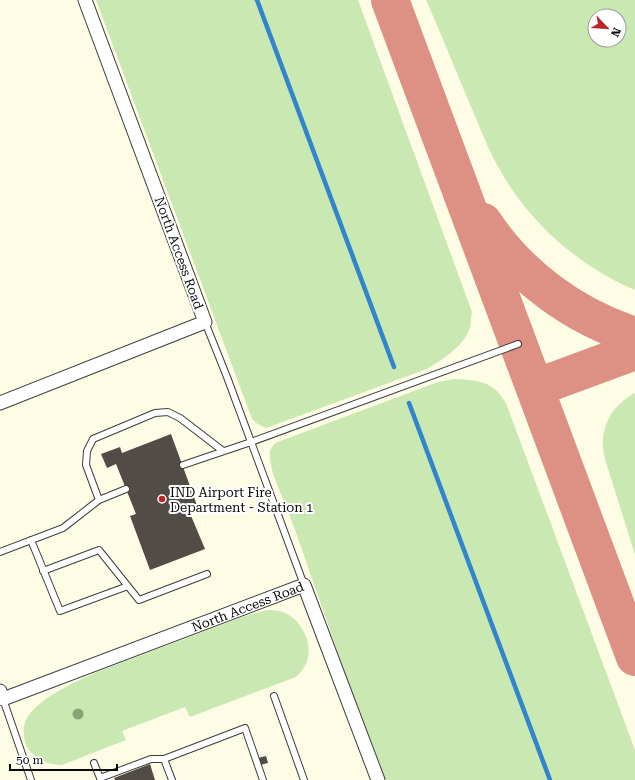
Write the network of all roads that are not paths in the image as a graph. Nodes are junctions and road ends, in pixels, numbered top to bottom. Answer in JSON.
{"nodes":[{"id":1,"x":85,"y":0,"type":"edge"},
{"id":2,"x":205,"y":322,"type":"junction"},
{"id":3,"x":518,"y":344,"type":"dead end"},
{"id":4,"x":0,"y":403,"type":"edge"},
{"id":5,"x":251,"y":442,"type":"junction"},
{"id":6,"x":223,"y":451,"type":"junction"},
{"id":7,"x":183,"y":465,"type":"dead end"},
{"id":8,"x":126,"y":489,"type":"dead end"},
{"id":9,"x":99,"y":500,"type":"junction"},
{"id":10,"x":30,"y":540,"type":"junction"},
{"id":11,"x":0,"y":552,"type":"edge"},
{"id":12,"x":43,"y":571,"type":"junction"},
{"id":13,"x":207,"y":574,"type":"dead end"},
{"id":14,"x":304,"y":585,"type":"junction"},
{"id":15,"x":128,"y":586,"type":"junction"},
{"id":16,"x":2,"y":695,"type":"edge"},
{"id":17,"x":274,"y":696,"type":"dead end"},
{"id":18,"x":164,"y":759,"type":"junction"},
{"id":19,"x":94,"y":763,"type":"dead end"},
{"id":20,"x":100,"y":779,"type":"edge"},
{"id":21,"x":31,"y":780,"type":"edge"},
{"id":22,"x":172,"y":780,"type":"edge"},
{"id":23,"x":263,"y":780,"type":"edge"},
{"id":24,"x":304,"y":780,"type":"edge"},
{"id":25,"x":378,"y":780,"type":"edge"}],
"edges":[{"from":1,"to":2,"type":"street","name":"North Access Road"},
{"from":2,"to":4,"type":"street","name":"North Access Road"},
{"from":2,"to":5,"type":"lane"},
{"from":3,"to":5,"type":"lane"},
{"from":5,"to":6,"type":"lane"},
{"from":5,"to":14,"type":"lane"},
{"from":6,"to":7,"type":"lane"},
{"from":6,"to":9,"type":"lane"},
{"from":8,"to":9,"type":"lane"},
{"from":9,"to":10,"type":"lane"},
{"from":10,"to":11,"type":"lane"},
{"from":10,"to":12,"type":"lane"},
{"from":12,"to":15,"type":"lane"},
{"from":12,"to":15,"type":"lane"},
{"from":13,"to":15,"type":"lane"},
{"from":14,"to":16,"type":"street","name":"North Access Road"},
{"from":14,"to":25,"type":"street","name":"North Access Road"},
{"from":16,"to":21,"type":"lane"},
{"from":17,"to":24,"type":"lane"},
{"from":18,"to":20,"type":"lane"},
{"from":18,"to":22,"type":"lane"},
{"from":18,"to":23,"type":"lane"},
{"from":19,"to":20,"type":"lane"}]}
